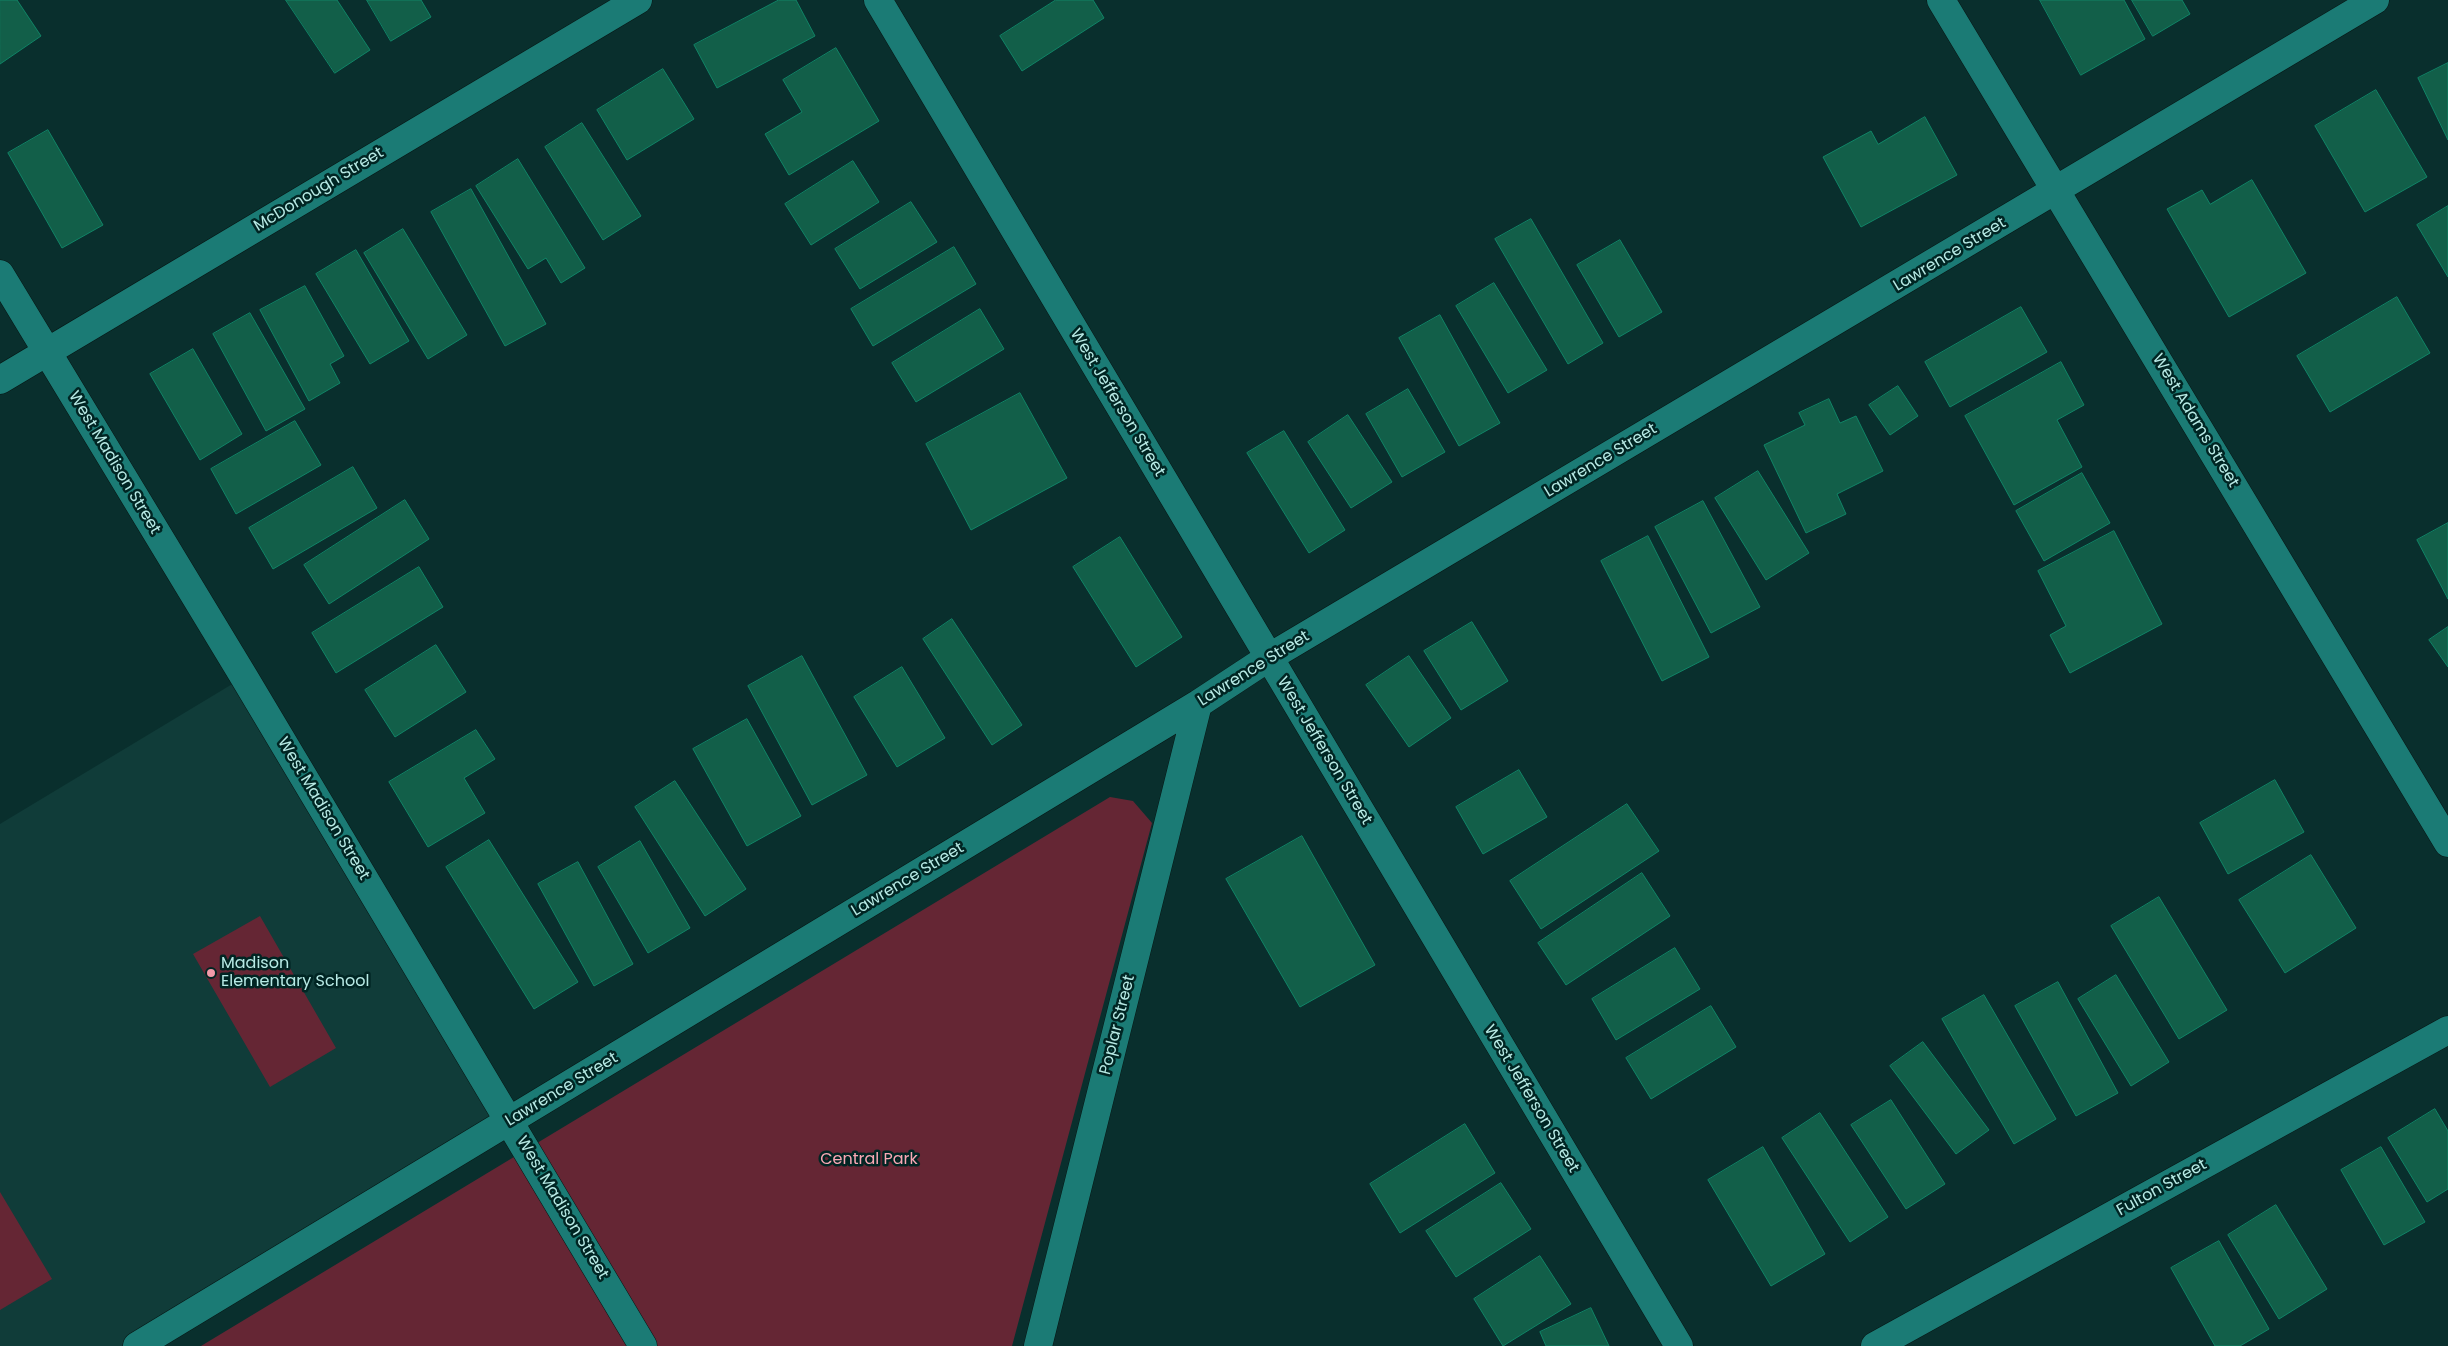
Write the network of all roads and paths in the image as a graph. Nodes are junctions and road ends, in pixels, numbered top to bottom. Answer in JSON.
{"nodes":[{"id":1,"x":638,"y":0,"type":"edge"},
{"id":2,"x":878,"y":0,"type":"edge"},
{"id":3,"x":1941,"y":0,"type":"edge"},
{"id":4,"x":2375,"y":0,"type":"edge"},
{"id":5,"x":2057,"y":191,"type":"junction"},
{"id":6,"x":0,"y":274,"type":"edge"},
{"id":7,"x":47,"y":352,"type":"junction"},
{"id":8,"x":0,"y":380,"type":"edge"},
{"id":9,"x":1268,"y":658,"type":"junction"},
{"id":10,"x":1198,"y":704,"type":"junction"},
{"id":11,"x":2448,"y":843,"type":"edge"},
{"id":12,"x":2448,"y":1030,"type":"edge"},
{"id":13,"x":510,"y":1122,"type":"junction"},
{"id":14,"x":137,"y":1346,"type":"edge"},
{"id":15,"x":643,"y":1346,"type":"edge"},
{"id":16,"x":1038,"y":1346,"type":"edge"},
{"id":17,"x":1679,"y":1346,"type":"edge"},
{"id":18,"x":1875,"y":1346,"type":"edge"}],
"edges":[{"from":1,"to":7,"type":"street","name":"McDonough Street"},
{"from":2,"to":9,"type":"street","name":"West Jefferson Street"},
{"from":3,"to":5,"type":"street","name":"West Adams Street"},
{"from":4,"to":5,"type":"street","name":"Lawrence Street"},
{"from":5,"to":9,"type":"street","name":"Lawrence Street"},
{"from":5,"to":11,"type":"street","name":"West Adams Street"},
{"from":6,"to":7,"type":"street","name":"West Madison Street"},
{"from":7,"to":8,"type":"street","name":"McDonough Street"},
{"from":7,"to":13,"type":"street","name":"West Madison Street"},
{"from":9,"to":10,"type":"street","name":"Lawrence Street"},
{"from":9,"to":17,"type":"street","name":"West Jefferson Street"},
{"from":10,"to":13,"type":"street","name":"Lawrence Street"},
{"from":10,"to":16,"type":"street","name":"Poplar Street"},
{"from":12,"to":18,"type":"street","name":"Fulton Street"},
{"from":13,"to":14,"type":"street","name":"Lawrence Street"},
{"from":13,"to":15,"type":"street","name":"West Madison Street"}]}
